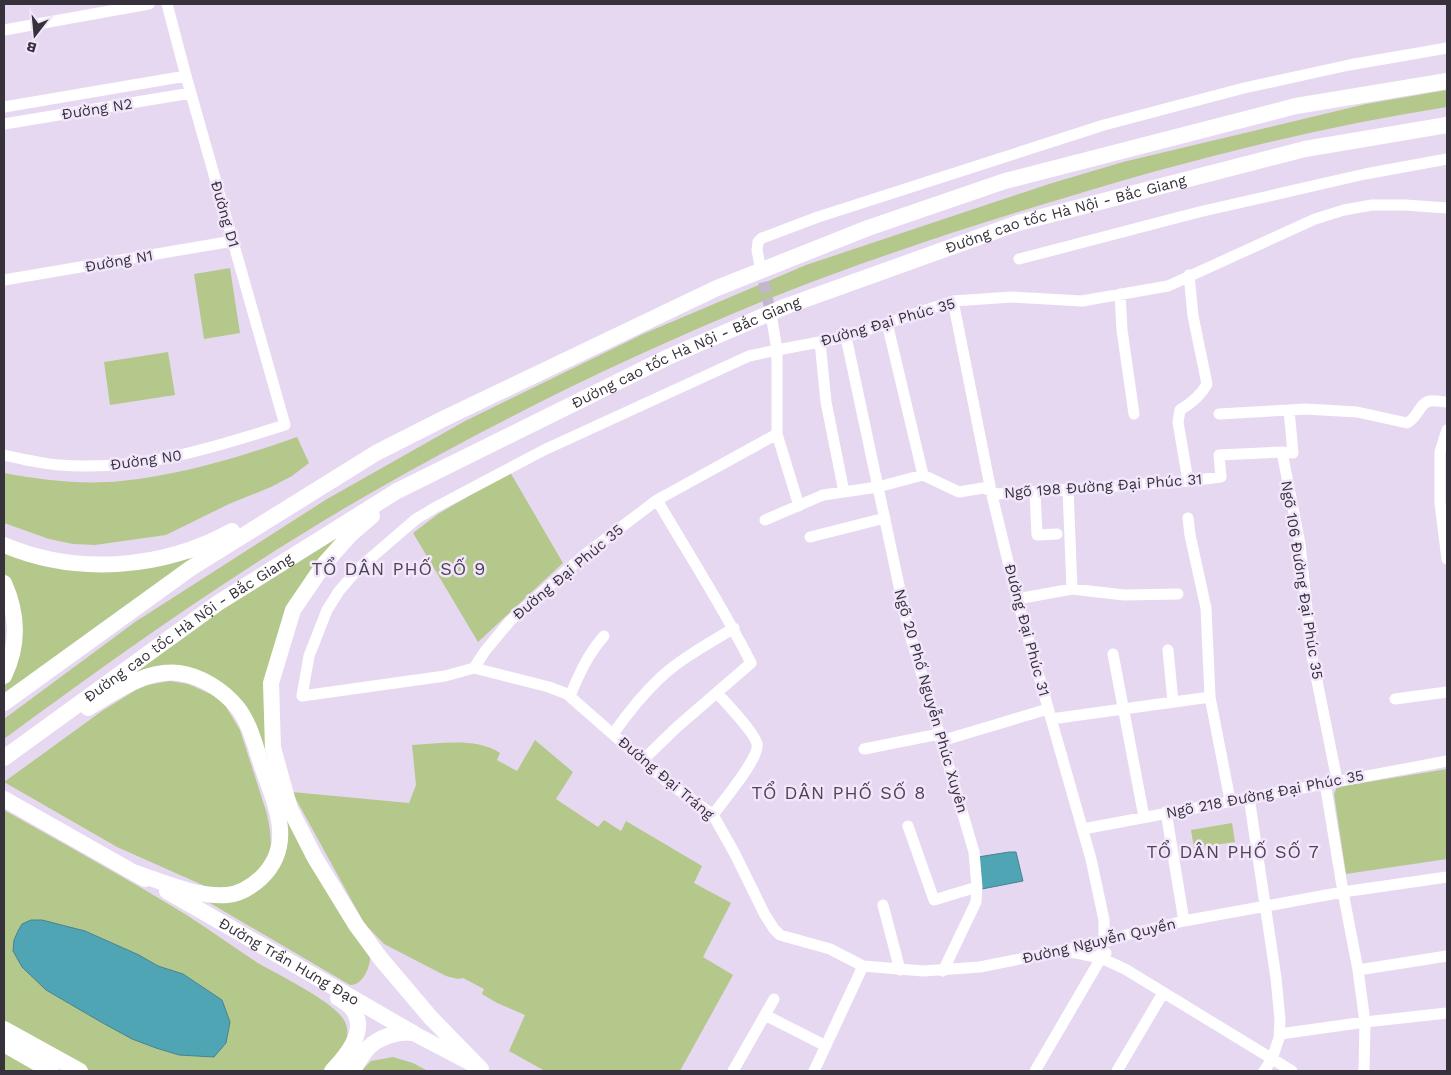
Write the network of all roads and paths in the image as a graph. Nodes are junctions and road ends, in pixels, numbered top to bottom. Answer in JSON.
{"nodes":[{"id":1,"x":149,"y":4,"type":"edge"},
{"id":2,"x":167,"y":4,"type":"edge"},
{"id":3,"x":4,"y":30,"type":"edge"},
{"id":4,"x":1447,"y":48,"type":"edge"},
{"id":5,"x":186,"y":76,"type":"junction"},
{"id":6,"x":1447,"y":81,"type":"edge"},
{"id":7,"x":191,"y":93,"type":"junction"},
{"id":8,"x":73,"y":95,"type":"junction"},
{"id":9,"x":4,"y":107,"type":"edge"},
{"id":10,"x":76,"y":112,"type":"junction"},
{"id":11,"x":4,"y":124,"type":"edge"},
{"id":12,"x":1447,"y":125,"type":"edge"},
{"id":13,"x":1447,"y":159,"type":"edge"},
{"id":14,"x":1447,"y":208,"type":"edge"},
{"id":15,"x":233,"y":241,"type":"junction"},
{"id":16,"x":1019,"y":259,"type":"dead end"},
{"id":17,"x":760,"y":266,"type":"tunnel mouth"},
{"id":18,"x":1189,"y":275,"type":"junction"},
{"id":19,"x":4,"y":280,"type":"edge"},
{"id":20,"x":1120,"y":294,"type":"junction"},
{"id":21,"x":953,"y":301,"type":"junction"},
{"id":22,"x":772,"y":320,"type":"tunnel mouth"},
{"id":23,"x":887,"y":323,"type":"junction"},
{"id":24,"x":846,"y":337,"type":"junction"},
{"id":25,"x":820,"y":342,"type":"junction"},
{"id":26,"x":777,"y":350,"type":"junction"},
{"id":27,"x":1447,"y":402,"type":"edge"},
{"id":28,"x":1289,"y":410,"type":"junction"},
{"id":29,"x":1134,"y":414,"type":"dead end"},
{"id":30,"x":1218,"y":414,"type":"dead end"},
{"id":31,"x":443,"y":419,"type":"junction"},
{"id":32,"x":285,"y":425,"type":"joint"},
{"id":33,"x":1447,"y":430,"type":"edge"},
{"id":34,"x":777,"y":434,"type":"junction"},
{"id":35,"x":489,"y":445,"type":"junction"},
{"id":36,"x":1282,"y":452,"type":"junction"},
{"id":37,"x":1444,"y":452,"type":"edge"},
{"id":38,"x":4,"y":455,"type":"edge"},
{"id":39,"x":923,"y":475,"type":"junction"},
{"id":40,"x":1188,"y":481,"type":"junction"},
{"id":41,"x":878,"y":487,"type":"junction"},
{"id":42,"x":1068,"y":489,"type":"junction"},
{"id":43,"x":990,"y":491,"type":"junction"},
{"id":44,"x":844,"y":492,"type":"junction"},
{"id":45,"x":1035,"y":492,"type":"junction"},
{"id":46,"x":657,"y":500,"type":"junction"},
{"id":47,"x":799,"y":506,"type":"junction"},
{"id":48,"x":884,"y":518,"type":"junction"},
{"id":49,"x":1188,"y":518,"type":"dead end"},
{"id":50,"x":765,"y":520,"type":"dead end"},
{"id":51,"x":1445,"y":528,"type":"edge"},
{"id":52,"x":1057,"y":534,"type":"dead end"},
{"id":53,"x":810,"y":536,"type":"dead end"},
{"id":54,"x":4,"y":545,"type":"edge"},
{"id":55,"x":1447,"y":559,"type":"edge"},
{"id":56,"x":4,"y":583,"type":"edge"},
{"id":57,"x":1072,"y":589,"type":"junction"},
{"id":58,"x":1178,"y":594,"type":"dead end"},
{"id":59,"x":1017,"y":599,"type":"junction"},
{"id":60,"x":734,"y":628,"type":"junction"},
{"id":61,"x":604,"y":636,"type":"dead end"},
{"id":62,"x":1168,"y":650,"type":"dead end"},
{"id":63,"x":1113,"y":654,"type":"dead end"},
{"id":64,"x":474,"y":668,"type":"junction"},
{"id":65,"x":4,"y":676,"type":"edge"},
{"id":66,"x":1447,"y":692,"type":"edge"},
{"id":67,"x":717,"y":693,"type":"junction"},
{"id":68,"x":570,"y":696,"type":"junction"},
{"id":69,"x":1210,"y":697,"type":"junction"},
{"id":70,"x":1396,"y":699,"type":"dead end"},
{"id":71,"x":1174,"y":702,"type":"junction"},
{"id":72,"x":4,"y":703,"type":"edge"},
{"id":73,"x":1123,"y":709,"type":"junction"},
{"id":74,"x":1050,"y":714,"type":"junction"},
{"id":75,"x":613,"y":734,"type":"junction"},
{"id":76,"x":940,"y":738,"type":"junction"},
{"id":77,"x":864,"y":749,"type":"dead end"},
{"id":78,"x":10,"y":753,"type":"edge"},
{"id":79,"x":643,"y":760,"type":"junction"},
{"id":80,"x":1447,"y":761,"type":"edge"},
{"id":81,"x":1331,"y":782,"type":"junction"},
{"id":82,"x":1249,"y":798,"type":"junction"},
{"id":83,"x":4,"y":799,"type":"edge"},
{"id":84,"x":1230,"y":800,"type":"junction"},
{"id":85,"x":1166,"y":812,"type":"junction"},
{"id":86,"x":713,"y":815,"type":"junction"},
{"id":87,"x":1144,"y":817,"type":"junction"},
{"id":88,"x":908,"y":826,"type":"dead end"},
{"id":89,"x":1083,"y":829,"type":"junction"},
{"id":90,"x":136,"y":873,"type":"junction"},
{"id":91,"x":1447,"y":877,"type":"edge"},
{"id":92,"x":977,"y":887,"type":"junction"},
{"id":93,"x":1343,"y":892,"type":"junction"},
{"id":94,"x":882,"y":906,"type":"dead end"},
{"id":95,"x":1264,"y":907,"type":"junction"},
{"id":96,"x":1184,"y":922,"type":"junction"},
{"id":97,"x":1126,"y":935,"type":"junction"},
{"id":98,"x":1104,"y":942,"type":"junction"},
{"id":99,"x":1061,"y":950,"type":"junction"},
{"id":100,"x":270,"y":951,"type":"junction"},
{"id":101,"x":1447,"y":956,"type":"edge"},
{"id":102,"x":1101,"y":958,"type":"junction"},
{"id":103,"x":863,"y":966,"type":"junction"},
{"id":104,"x":900,"y":970,"type":"junction"},
{"id":105,"x":1358,"y":970,"type":"junction"},
{"id":106,"x":942,"y":971,"type":"junction"},
{"id":107,"x":1163,"y":993,"type":"junction"},
{"id":108,"x":774,"y":998,"type":"dead end"},
{"id":109,"x":1447,"y":1013,"type":"edge"},
{"id":110,"x":765,"y":1015,"type":"junction"},
{"id":111,"x":1365,"y":1022,"type":"junction"},
{"id":112,"x":4,"y":1029,"type":"edge"},
{"id":113,"x":413,"y":1033,"type":"junction"},
{"id":114,"x":1280,"y":1034,"type":"junction"},
{"id":115,"x":4,"y":1044,"type":"edge"},
{"id":116,"x":826,"y":1046,"type":"junction"},
{"id":117,"x":1272,"y":1059,"type":"junction"},
{"id":118,"x":484,"y":1070,"type":"edge"},
{"id":119,"x":51,"y":1071,"type":"edge"},
{"id":120,"x":80,"y":1071,"type":"edge"},
{"id":121,"x":332,"y":1071,"type":"edge"},
{"id":122,"x":352,"y":1071,"type":"edge"},
{"id":123,"x":733,"y":1071,"type":"edge"},
{"id":124,"x":814,"y":1071,"type":"edge"},
{"id":125,"x":1035,"y":1071,"type":"edge"},
{"id":126,"x":1117,"y":1071,"type":"edge"},
{"id":127,"x":1264,"y":1071,"type":"edge"},
{"id":128,"x":1292,"y":1071,"type":"edge"},
{"id":129,"x":1364,"y":1071,"type":"edge"}],
"edges":[{"from":1,"to":3,"type":"street"},
{"from":2,"to":5,"type":"street","name":"Đường D1"},
{"from":4,"to":17,"type":"street"},
{"from":5,"to":7,"type":"street","name":"Đường D1"},
{"from":5,"to":8,"type":"street","name":"Đường N2"},
{"from":6,"to":31,"type":"highway"},
{"from":7,"to":10,"type":"street","name":"Đường N2"},
{"from":7,"to":15,"type":"street","name":"Đường D1"},
{"from":8,"to":9,"type":"street","name":"Đường N2"},
{"from":8,"to":10,"type":"street"},
{"from":10,"to":11,"type":"street","name":"Đường N2"},
{"from":12,"to":35,"type":"highway","name":"Đường cao tốc Hà Nội - Bắc Giang"},
{"from":13,"to":16,"type":"street"},
{"from":14,"to":18,"type":"street","name":"Đường Đại Phúc 35"},
{"from":15,"to":19,"type":"street","name":"Đường N1"},
{"from":15,"to":32,"type":"street","name":"Đường D1"},
{"from":18,"to":20,"type":"street","name":"Đường Đại Phúc 35"},
{"from":18,"to":40,"type":"street"},
{"from":20,"to":21,"type":"street","name":"Đường Đại Phúc 35"},
{"from":20,"to":29,"type":"street"},
{"from":21,"to":23,"type":"street","name":"Đường Đại Phúc 35"},
{"from":21,"to":43,"type":"street","name":"Đường Đại Phúc 31"},
{"from":22,"to":26,"type":"street"},
{"from":23,"to":24,"type":"street","name":"Đường Đại Phúc 35"},
{"from":23,"to":39,"type":"street"},
{"from":24,"to":25,"type":"street","name":"Đường Đại Phúc 35"},
{"from":24,"to":41,"type":"street","name":"Ngõ 20 Phố Nguyễn Phúc Xuyên"},
{"from":25,"to":26,"type":"street","name":"Đường Đại Phúc 35"},
{"from":25,"to":44,"type":"street"},
{"from":26,"to":34,"type":"street"},
{"from":26,"to":64,"type":"street","name":"Đường Đại Phúc 35"},
{"from":27,"to":28,"type":"street"},
{"from":28,"to":30,"type":"street"},
{"from":28,"to":36,"type":"street"},
{"from":31,"to":54,"type":"highway"},
{"from":31,"to":72,"type":"highway"},
{"from":32,"to":38,"type":"street","name":"Đường N0"},
{"from":33,"to":37,"type":"street"},
{"from":34,"to":46,"type":"street","name":"Đường Đại Phúc 35"},
{"from":34,"to":47,"type":"street"},
{"from":35,"to":78,"type":"highway","name":"Đường cao tốc Hà Nội - Bắc Giang"},
{"from":35,"to":118,"type":"highway"},
{"from":36,"to":40,"type":"street","name":"Ngõ 198 Đường Đại Phúc 31"},
{"from":36,"to":81,"type":"street","name":"Ngõ 106 Đường Đại Phúc 35"},
{"from":37,"to":51,"type":"street"},
{"from":39,"to":41,"type":"street"},
{"from":39,"to":43,"type":"street","name":"Ngõ 198 Đường Đại Phúc 31"},
{"from":40,"to":42,"type":"street","name":"Ngõ 198 Đường Đại Phúc 31"},
{"from":41,"to":44,"type":"street"},
{"from":41,"to":48,"type":"street","name":"Ngõ 20 Phố Nguyễn Phúc Xuyên"},
{"from":42,"to":45,"type":"street","name":"Ngõ 198 Đường Đại Phúc 31"},
{"from":42,"to":57,"type":"street"},
{"from":43,"to":45,"type":"street","name":"Ngõ 198 Đường Đại Phúc 31"},
{"from":43,"to":59,"type":"street","name":"Đường Đại Phúc 31"},
{"from":44,"to":47,"type":"street"},
{"from":45,"to":52,"type":"street"},
{"from":46,"to":60,"type":"street"},
{"from":46,"to":64,"type":"street","name":"Đường Đại Phúc 35"},
{"from":47,"to":50,"type":"street"},
{"from":48,"to":53,"type":"street"},
{"from":48,"to":76,"type":"street","name":"Ngõ 20 Phố Nguyễn Phúc Xuyên"},
{"from":49,"to":69,"type":"street"},
{"from":51,"to":55,"type":"street"},
{"from":56,"to":65,"type":"highway"},
{"from":57,"to":58,"type":"street"},
{"from":57,"to":59,"type":"street"},
{"from":59,"to":74,"type":"street","name":"Đường Đại Phúc 31"},
{"from":60,"to":67,"type":"street"},
{"from":60,"to":75,"type":"street"},
{"from":61,"to":68,"type":"street"},
{"from":62,"to":71,"type":"street"},
{"from":63,"to":73,"type":"street"},
{"from":64,"to":68,"type":"street","name":"Đường Đại Tráng"},
{"from":66,"to":70,"type":"street"},
{"from":67,"to":79,"type":"street"},
{"from":67,"to":86,"type":"street"},
{"from":68,"to":75,"type":"street","name":"Đường Đại Tráng"},
{"from":69,"to":71,"type":"street"},
{"from":69,"to":84,"type":"street"},
{"from":71,"to":73,"type":"street"},
{"from":73,"to":74,"type":"street"},
{"from":73,"to":87,"type":"street"},
{"from":74,"to":76,"type":"street"},
{"from":74,"to":89,"type":"street","name":"Đường Đại Phúc 31"},
{"from":75,"to":79,"type":"street","name":"Đường Đại Tráng"},
{"from":76,"to":77,"type":"street"},
{"from":76,"to":92,"type":"street","name":"Ngõ 20 Phố Nguyễn Phúc Xuyên"},
{"from":78,"to":90,"type":"highway"},
{"from":79,"to":86,"type":"street","name":"Đường Đại Tráng"},
{"from":80,"to":81,"type":"street","name":"Ngõ 218 Đường Đại Phúc 35"},
{"from":81,"to":82,"type":"street","name":"Ngõ 218 Đường Đại Phúc 35"},
{"from":81,"to":93,"type":"street","name":"Ngõ 106 Đường Đại Phúc 35"},
{"from":82,"to":84,"type":"street","name":"Ngõ 218 Đường Đại Phúc 35"},
{"from":82,"to":95,"type":"street"},
{"from":83,"to":90,"type":"highway","name":"Đường Trần Hưng Đạo"},
{"from":84,"to":85,"type":"street","name":"Ngõ 218 Đường Đại Phúc 35"},
{"from":85,"to":87,"type":"street","name":"Ngõ 218 Đường Đại Phúc 35"},
{"from":85,"to":96,"type":"street"},
{"from":86,"to":103,"type":"street","name":"Đường Đại Tráng"},
{"from":87,"to":89,"type":"street","name":"Ngõ 218 Đường Đại Phúc 35"},
{"from":88,"to":92,"type":"street"},
{"from":89,"to":98,"type":"street","name":"Đường Đại Phúc 31"},
{"from":90,"to":100,"type":"highway","name":"Đường Trần Hưng Đạo"},
{"from":91,"to":93,"type":"street","name":"Đường Nguyễn Quyền"},
{"from":92,"to":106,"type":"street","name":"Ngõ 20 Phố Nguyễn Phúc Xuyên"},
{"from":93,"to":95,"type":"street","name":"Đường Nguyễn Quyền"},
{"from":93,"to":105,"type":"street","name":"Ngõ 106 Đường Đại Phúc 35"},
{"from":94,"to":104,"type":"street"},
{"from":95,"to":96,"type":"street","name":"Đường Nguyễn Quyền"},
{"from":95,"to":114,"type":"street"},
{"from":96,"to":97,"type":"street","name":"Đường Nguyễn Quyền"},
{"from":97,"to":98,"type":"street","name":"Đường Nguyễn Quyền"},
{"from":97,"to":102,"type":"street"},
{"from":98,"to":99,"type":"street","name":"Đường Nguyễn Quyền"},
{"from":98,"to":102,"type":"street","name":"Đường Đại Phúc 31"},
{"from":99,"to":102,"type":"street"},
{"from":99,"to":106,"type":"street","name":"Đường Nguyễn Quyền"},
{"from":100,"to":113,"type":"highway","name":"Đường Trần Hưng Đạo"},
{"from":100,"to":121,"type":"highway"},
{"from":101,"to":105,"type":"street"},
{"from":102,"to":107,"type":"street"},
{"from":102,"to":125,"type":"street"},
{"from":103,"to":104,"type":"street","name":"Đường Nguyễn Quyền"},
{"from":103,"to":116,"type":"street"},
{"from":104,"to":106,"type":"street","name":"Đường Nguyễn Quyền"},
{"from":105,"to":111,"type":"street","name":"Ngõ 106 Đường Đại Phúc 35"},
{"from":107,"to":117,"type":"street"},
{"from":107,"to":126,"type":"street"},
{"from":108,"to":110,"type":"street"},
{"from":109,"to":111,"type":"street"},
{"from":110,"to":116,"type":"street"},
{"from":110,"to":123,"type":"street"},
{"from":111,"to":114,"type":"street"},
{"from":111,"to":129,"type":"street","name":"Ngõ 106 Đường Đại Phúc 35"},
{"from":112,"to":120,"type":"highway"},
{"from":113,"to":118,"type":"main road","name":"Đường Trần Hưng Đạo"},
{"from":113,"to":122,"type":"highway"},
{"from":114,"to":117,"type":"street"},
{"from":115,"to":119,"type":"highway"},
{"from":116,"to":124,"type":"street"},
{"from":117,"to":127,"type":"street"},
{"from":117,"to":128,"type":"street"}]}
